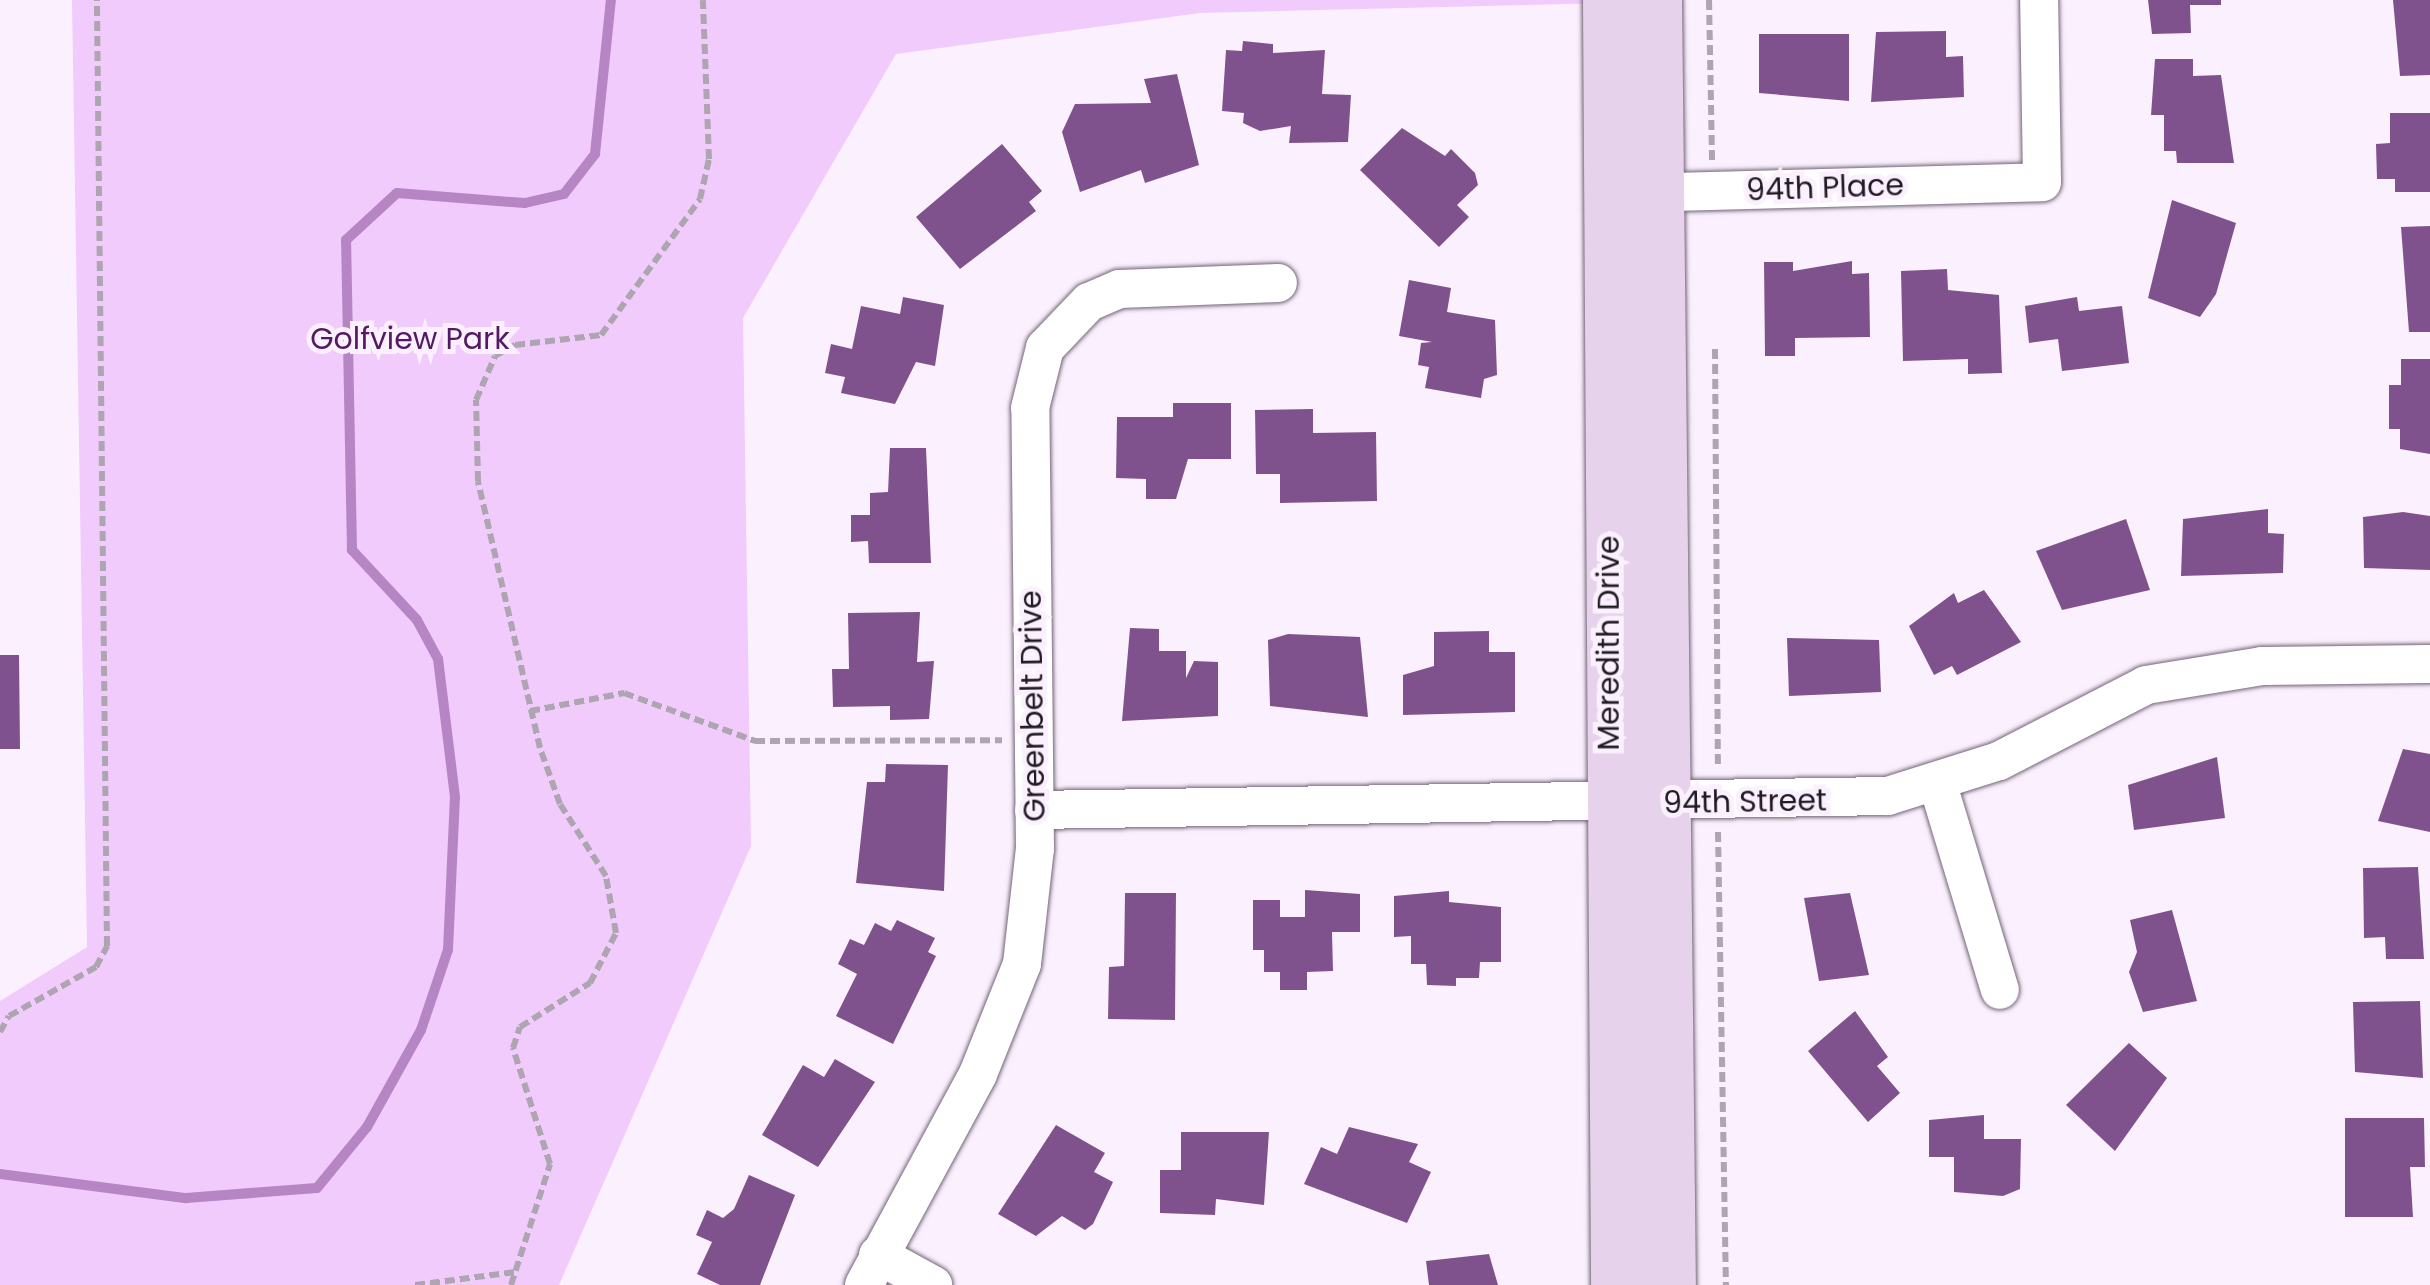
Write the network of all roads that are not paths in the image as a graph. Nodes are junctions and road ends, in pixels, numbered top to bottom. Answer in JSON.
{"nodes":[{"id":1,"x":1610,"y":0,"type":"edge"},
{"id":2,"x":1654,"y":0,"type":"edge"},
{"id":3,"x":2039,"y":0,"type":"edge"},
{"id":4,"x":1631,"y":193,"type":"junction"},
{"id":5,"x":1278,"y":283,"type":"dead end"},
{"id":6,"x":2430,"y":664,"type":"edge"},
{"id":7,"x":1938,"y":784,"type":"junction"},
{"id":8,"x":1636,"y":804,"type":"junction"},
{"id":9,"x":1034,"y":810,"type":"junction"},
{"id":10,"x":2000,"y":990,"type":"dead end"},
{"id":11,"x":871,"y":1270,"type":"edge"},
{"id":12,"x":933,"y":1285,"type":"edge"},
{"id":13,"x":1618,"y":1285,"type":"edge"},
{"id":14,"x":1668,"y":1285,"type":"edge"}],
"edges":[{"from":1,"to":4,"type":"main road","name":"Meredith Drive"},
{"from":2,"to":4,"type":"main road","name":"Meredith Drive"},
{"from":3,"to":4,"type":"street","name":"94th Place"},
{"from":4,"to":8,"type":"main road","name":"Meredith Drive"},
{"from":5,"to":9,"type":"street","name":"Greenbelt Drive"},
{"from":6,"to":7,"type":"street","name":"94th Street"},
{"from":7,"to":8,"type":"street","name":"94th Street"},
{"from":7,"to":10,"type":"street"},
{"from":8,"to":9,"type":"street","name":"94th Street"},
{"from":8,"to":13,"type":"main road","name":"Meredith Drive"},
{"from":8,"to":14,"type":"main road","name":"Meredith Drive"},
{"from":9,"to":11,"type":"street","name":"Greenbelt Drive"},
{"from":11,"to":12,"type":"street"}]}
